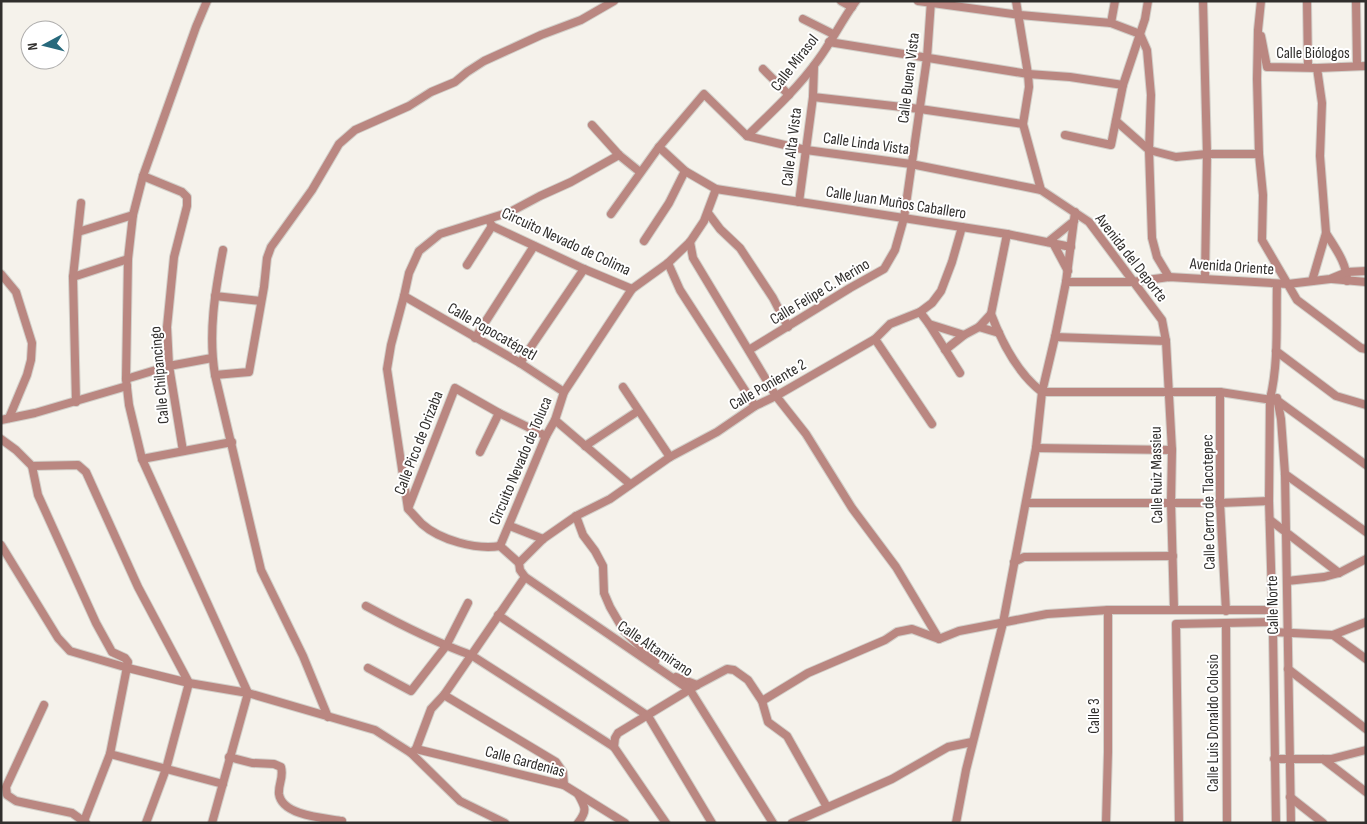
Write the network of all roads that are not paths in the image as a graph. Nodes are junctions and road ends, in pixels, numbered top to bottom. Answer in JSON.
{"nodes":[{"id":1,"x":207,"y":1,"type":"edge"},
{"id":2,"x":614,"y":1,"type":"edge"},
{"id":3,"x":841,"y":1,"type":"edge"},
{"id":4,"x":918,"y":1,"type":"edge"},
{"id":5,"x":1016,"y":1,"type":"edge"},
{"id":6,"x":1115,"y":1,"type":"edge"},
{"id":7,"x":1148,"y":1,"type":"edge"},
{"id":8,"x":1202,"y":1,"type":"edge"},
{"id":9,"x":1261,"y":1,"type":"edge"},
{"id":10,"x":1307,"y":1,"type":"edge"},
{"id":11,"x":1356,"y":1,"type":"edge"},
{"id":12,"x":931,"y":2,"type":"edge"},
{"id":13,"x":854,"y":4,"type":"edge"},
{"id":14,"x":1020,"y":15,"type":"junction"},
{"id":15,"x":803,"y":19,"type":"dead end"},
{"id":16,"x":1111,"y":23,"type":"junction"},
{"id":17,"x":1258,"y":30,"type":"junction"},
{"id":18,"x":834,"y":34,"type":"junction"},
{"id":19,"x":1140,"y":34,"type":"junction"},
{"id":20,"x":830,"y":42,"type":"junction"},
{"id":21,"x":928,"y":58,"type":"junction"},
{"id":22,"x":814,"y":66,"type":"junction"},
{"id":23,"x":1361,"y":66,"type":"edge"},
{"id":24,"x":1308,"y":67,"type":"junction"},
{"id":25,"x":1317,"y":68,"type":"junction"},
{"id":26,"x":763,"y":69,"type":"dead end"},
{"id":27,"x":1028,"y":74,"type":"junction"},
{"id":28,"x":1123,"y":84,"type":"junction"},
{"id":29,"x":789,"y":95,"type":"junction"},
{"id":30,"x":813,"y":97,"type":"junction"},
{"id":31,"x":920,"y":110,"type":"junction"},
{"id":32,"x":1116,"y":121,"type":"junction"},
{"id":33,"x":1023,"y":124,"type":"junction"},
{"id":34,"x":592,"y":125,"type":"dead end"},
{"id":35,"x":1065,"y":135,"type":"dead end"},
{"id":36,"x":747,"y":136,"type":"junction"},
{"id":37,"x":659,"y":147,"type":"junction"},
{"id":38,"x":806,"y":150,"type":"junction"},
{"id":39,"x":1149,"y":150,"type":"junction"},
{"id":40,"x":1207,"y":154,"type":"junction"},
{"id":41,"x":1259,"y":154,"type":"junction"},
{"id":42,"x":619,"y":155,"type":"junction"},
{"id":43,"x":911,"y":164,"type":"junction"},
{"id":44,"x":685,"y":171,"type":"junction"},
{"id":45,"x":640,"y":172,"type":"junction"},
{"id":46,"x":143,"y":176,"type":"junction"},
{"id":47,"x":716,"y":189,"type":"junction"},
{"id":48,"x":1040,"y":190,"type":"junction"},
{"id":49,"x":799,"y":202,"type":"junction"},
{"id":50,"x":81,"y":203,"type":"dead end"},
{"id":51,"x":1075,"y":212,"type":"junction"},
{"id":52,"x":708,"y":213,"type":"junction"},
{"id":53,"x":611,"y":214,"type":"dead end"},
{"id":54,"x":133,"y":215,"type":"junction"},
{"id":55,"x":904,"y":218,"type":"junction"},
{"id":56,"x":1074,"y":221,"type":"junction"},
{"id":57,"x":491,"y":223,"type":"junction"},
{"id":58,"x":962,"y":227,"type":"junction"},
{"id":59,"x":78,"y":232,"type":"junction"},
{"id":60,"x":1326,"y":233,"type":"junction"},
{"id":61,"x":1007,"y":234,"type":"junction"},
{"id":62,"x":644,"y":242,"type":"dead end"},
{"id":63,"x":690,"y":242,"type":"junction"},
{"id":64,"x":1051,"y":242,"type":"junction"},
{"id":65,"x":534,"y":246,"type":"junction"},
{"id":66,"x":1071,"y":247,"type":"junction"},
{"id":67,"x":223,"y":250,"type":"dead end"},
{"id":68,"x":128,"y":259,"type":"junction"},
{"id":69,"x":668,"y":263,"type":"junction"},
{"id":70,"x":467,"y":265,"type":"dead end"},
{"id":71,"x":584,"y":270,"type":"junction"},
{"id":72,"x":1068,"y":271,"type":"junction"},
{"id":73,"x":1366,"y":271,"type":"edge"},
{"id":74,"x":1347,"y":272,"type":"junction"},
{"id":75,"x":1,"y":274,"type":"edge"},
{"id":76,"x":73,"y":277,"type":"junction"},
{"id":77,"x":1169,"y":277,"type":"junction"},
{"id":78,"x":1206,"y":278,"type":"junction"},
{"id":79,"x":1330,"y":278,"type":"junction"},
{"id":80,"x":1312,"y":281,"type":"junction"},
{"id":81,"x":1066,"y":282,"type":"junction"},
{"id":82,"x":1132,"y":282,"type":"junction"},
{"id":83,"x":1348,"y":282,"type":"junction"},
{"id":84,"x":1366,"y":282,"type":"edge"},
{"id":85,"x":1276,"y":284,"type":"junction"},
{"id":86,"x":1288,"y":284,"type":"junction"},
{"id":87,"x":632,"y":289,"type":"junction"},
{"id":88,"x":215,"y":296,"type":"junction"},
{"id":89,"x":404,"y":296,"type":"junction"},
{"id":90,"x":261,"y":300,"type":"junction"},
{"id":91,"x":920,"y":312,"type":"junction"},
{"id":92,"x":991,"y":314,"type":"junction"},
{"id":93,"x":929,"y":324,"type":"junction"},
{"id":94,"x":788,"y":327,"type":"junction"},
{"id":95,"x":979,"y":327,"type":"junction"},
{"id":96,"x":999,"y":333,"type":"junction"},
{"id":97,"x":964,"y":334,"type":"junction"},
{"id":98,"x":1055,"y":337,"type":"junction"},
{"id":99,"x":475,"y":338,"type":"junction"},
{"id":100,"x":875,"y":339,"type":"junction"},
{"id":101,"x":1166,"y":341,"type":"junction"},
{"id":102,"x":1366,"y":349,"type":"edge"},
{"id":103,"x":749,"y":350,"type":"junction"},
{"id":104,"x":945,"y":350,"type":"junction"},
{"id":105,"x":1276,"y":351,"type":"junction"},
{"id":106,"x":212,"y":358,"type":"junction"},
{"id":107,"x":520,"y":363,"type":"junction"},
{"id":108,"x":169,"y":366,"type":"junction"},
{"id":109,"x":960,"y":373,"type":"dead end"},
{"id":110,"x":215,"y":375,"type":"junction"},
{"id":111,"x":126,"y":382,"type":"junction"},
{"id":112,"x":624,"y":387,"type":"dead end"},
{"id":113,"x":564,"y":392,"type":"junction"},
{"id":114,"x":1042,"y":392,"type":"junction"},
{"id":115,"x":1169,"y":392,"type":"junction"},
{"id":116,"x":1220,"y":392,"type":"junction"},
{"id":117,"x":776,"y":396,"type":"junction"},
{"id":118,"x":1274,"y":400,"type":"junction"},
{"id":119,"x":76,"y":402,"type":"junction"},
{"id":120,"x":1366,"y":405,"type":"edge"},
{"id":121,"x":755,"y":406,"type":"junction"},
{"id":122,"x":638,"y":411,"type":"junction"},
{"id":123,"x":499,"y":413,"type":"junction"},
{"id":124,"x":5,"y":419,"type":"edge"},
{"id":125,"x":555,"y":420,"type":"junction"},
{"id":126,"x":932,"y":424,"type":"dead end"},
{"id":127,"x":546,"y":436,"type":"junction"},
{"id":128,"x":1,"y":439,"type":"edge"},
{"id":129,"x":232,"y":442,"type":"junction"},
{"id":130,"x":586,"y":446,"type":"junction"},
{"id":131,"x":1036,"y":448,"type":"junction"},
{"id":132,"x":1172,"y":450,"type":"junction"},
{"id":133,"x":183,"y":451,"type":"junction"},
{"id":134,"x":480,"y":452,"type":"dead end"},
{"id":135,"x":670,"y":457,"type":"junction"},
{"id":136,"x":142,"y":459,"type":"junction"},
{"id":137,"x":1366,"y":465,"type":"edge"},
{"id":138,"x":32,"y":466,"type":"junction"},
{"id":139,"x":1285,"y":474,"type":"junction"},
{"id":140,"x":630,"y":484,"type":"junction"},
{"id":141,"x":1270,"y":501,"type":"junction"},
{"id":142,"x":1171,"y":502,"type":"junction"},
{"id":143,"x":1026,"y":503,"type":"junction"},
{"id":144,"x":1220,"y":503,"type":"junction"},
{"id":145,"x":408,"y":509,"type":"junction"},
{"id":146,"x":576,"y":516,"type":"junction"},
{"id":147,"x":1270,"y":520,"type":"junction"},
{"id":148,"x":510,"y":526,"type":"junction"},
{"id":149,"x":1366,"y":532,"type":"edge"},
{"id":150,"x":1286,"y":534,"type":"junction"},
{"id":151,"x":543,"y":539,"type":"junction"},
{"id":152,"x":1,"y":545,"type":"edge"},
{"id":153,"x":500,"y":546,"type":"junction"},
{"id":154,"x":1173,"y":556,"type":"junction"},
{"id":155,"x":1366,"y":558,"type":"edge"},
{"id":156,"x":1014,"y":562,"type":"junction"},
{"id":157,"x":519,"y":563,"type":"junction"},
{"id":158,"x":1339,"y":573,"type":"junction"},
{"id":159,"x":525,"y":577,"type":"junction"},
{"id":160,"x":1286,"y":581,"type":"junction"},
{"id":161,"x":468,"y":603,"type":"dead end"},
{"id":162,"x":366,"y":606,"type":"dead end"},
{"id":163,"x":1174,"y":609,"type":"junction"},
{"id":164,"x":1108,"y":610,"type":"junction"},
{"id":165,"x":1272,"y":610,"type":"junction"},
{"id":166,"x":1226,"y":611,"type":"junction"},
{"id":167,"x":498,"y":615,"type":"junction"},
{"id":168,"x":1272,"y":622,"type":"junction"},
{"id":169,"x":1366,"y":622,"type":"edge"},
{"id":170,"x":1003,"y":623,"type":"junction"},
{"id":171,"x":1226,"y":624,"type":"junction"},
{"id":172,"x":1273,"y":632,"type":"junction"},
{"id":173,"x":1288,"y":634,"type":"junction"},
{"id":174,"x":1334,"y":635,"type":"junction"},
{"id":175,"x":939,"y":640,"type":"junction"},
{"id":176,"x":446,"y":646,"type":"junction"},
{"id":177,"x":471,"y":655,"type":"junction"},
{"id":178,"x":1366,"y":659,"type":"edge"},
{"id":179,"x":128,"y":668,"type":"junction"},
{"id":180,"x":368,"y":668,"type":"dead end"},
{"id":181,"x":1288,"y":669,"type":"junction"},
{"id":182,"x":189,"y":683,"type":"junction"},
{"id":183,"x":697,"y":685,"type":"junction"},
{"id":184,"x":690,"y":690,"type":"junction"},
{"id":185,"x":248,"y":693,"type":"junction"},
{"id":186,"x":444,"y":695,"type":"junction"},
{"id":187,"x":762,"y":701,"type":"junction"},
{"id":188,"x":44,"y":705,"type":"dead end"},
{"id":189,"x":648,"y":716,"type":"junction"},
{"id":190,"x":328,"y":717,"type":"junction"},
{"id":191,"x":1366,"y":729,"type":"edge"},
{"id":192,"x":972,"y":742,"type":"junction"},
{"id":193,"x":614,"y":747,"type":"junction"},
{"id":194,"x":1366,"y":750,"type":"edge"},
{"id":195,"x":414,"y":751,"type":"junction"},
{"id":196,"x":110,"y":754,"type":"junction"},
{"id":197,"x":229,"y":757,"type":"junction"},
{"id":198,"x":1289,"y":758,"type":"junction"},
{"id":199,"x":1274,"y":759,"type":"junction"},
{"id":200,"x":1323,"y":759,"type":"junction"},
{"id":201,"x":166,"y":770,"type":"junction"},
{"id":202,"x":223,"y":784,"type":"junction"},
{"id":203,"x":564,"y":785,"type":"junction"},
{"id":204,"x":577,"y":792,"type":"junction"},
{"id":205,"x":1366,"y":792,"type":"edge"},
{"id":206,"x":1290,"y":797,"type":"junction"},
{"id":207,"x":827,"y":807,"type":"junction"},
{"id":208,"x":85,"y":822,"type":"edge"},
{"id":209,"x":342,"y":822,"type":"dead end"},
{"id":210,"x":146,"y":823,"type":"edge"},
{"id":211,"x":212,"y":823,"type":"edge"},
{"id":212,"x":506,"y":823,"type":"edge"},
{"id":213,"x":578,"y":823,"type":"edge"},
{"id":214,"x":625,"y":823,"type":"edge"},
{"id":215,"x":666,"y":823,"type":"edge"},
{"id":216,"x":712,"y":823,"type":"edge"},
{"id":217,"x":773,"y":823,"type":"edge"},
{"id":218,"x":792,"y":823,"type":"edge"},
{"id":219,"x":956,"y":823,"type":"edge"},
{"id":220,"x":1106,"y":823,"type":"edge"},
{"id":221,"x":1179,"y":823,"type":"edge"},
{"id":222,"x":1227,"y":823,"type":"edge"},
{"id":223,"x":1276,"y":823,"type":"edge"},
{"id":224,"x":1291,"y":823,"type":"edge"},
{"id":225,"x":1323,"y":823,"type":"edge"}],
"edges":[{"from":1,"to":46,"type":"street"},
{"from":2,"to":90,"type":"street"},
{"from":3,"to":13,"type":"street"},
{"from":4,"to":12,"type":"street"},
{"from":5,"to":14,"type":"street"},
{"from":6,"to":16,"type":"street"},
{"from":7,"to":19,"type":"street"},
{"from":8,"to":40,"type":"street"},
{"from":9,"to":17,"type":"street","name":"Calle Biólogos"},
{"from":10,"to":24,"type":"street"},
{"from":11,"to":23,"type":"street"},
{"from":12,"to":14,"type":"street"},
{"from":12,"to":21,"type":"street","name":"Calle Buena Vista"},
{"from":13,"to":18,"type":"street","name":"Calle Mirasol"},
{"from":14,"to":16,"type":"street"},
{"from":14,"to":27,"type":"street"},
{"from":15,"to":18,"type":"street"},
{"from":16,"to":19,"type":"street"},
{"from":17,"to":24,"type":"street","name":"Calle Biólogos"},
{"from":17,"to":41,"type":"street"},
{"from":18,"to":20,"type":"street","name":"Calle Mirasol"},
{"from":19,"to":28,"type":"street"},
{"from":19,"to":39,"type":"street"},
{"from":20,"to":21,"type":"street"},
{"from":20,"to":22,"type":"street","name":"Calle Mirasol"},
{"from":21,"to":27,"type":"street"},
{"from":21,"to":31,"type":"street","name":"Calle Buena Vista"},
{"from":22,"to":29,"type":"street","name":"Calle Mirasol"},
{"from":22,"to":30,"type":"street","name":"Calle Alta Vista"},
{"from":23,"to":25,"type":"street","name":"Calle Biólogos"},
{"from":24,"to":25,"type":"street","name":"Calle Biólogos"},
{"from":25,"to":60,"type":"street"},
{"from":26,"to":29,"type":"street"},
{"from":27,"to":28,"type":"street"},
{"from":27,"to":33,"type":"street"},
{"from":28,"to":32,"type":"street"},
{"from":29,"to":36,"type":"street","name":"Calle Mirasol"},
{"from":30,"to":31,"type":"street"},
{"from":30,"to":38,"type":"street","name":"Calle Alta Vista"},
{"from":31,"to":33,"type":"street"},
{"from":31,"to":43,"type":"street","name":"Calle Buena Vista"},
{"from":32,"to":35,"type":"street"},
{"from":32,"to":39,"type":"street"},
{"from":33,"to":48,"type":"street"},
{"from":34,"to":42,"type":"street"},
{"from":36,"to":37,"type":"street"},
{"from":36,"to":38,"type":"street","name":"Calle Linda Vista"},
{"from":37,"to":44,"type":"street"},
{"from":37,"to":45,"type":"street"},
{"from":38,"to":43,"type":"street","name":"Calle Linda Vista"},
{"from":38,"to":49,"type":"street","name":"Calle Alta Vista"},
{"from":39,"to":40,"type":"street"},
{"from":39,"to":77,"type":"street"},
{"from":40,"to":41,"type":"street"},
{"from":40,"to":78,"type":"street"},
{"from":41,"to":86,"type":"street"},
{"from":42,"to":45,"type":"street"},
{"from":42,"to":57,"type":"street"},
{"from":43,"to":48,"type":"street","name":"Calle Linda Vista"},
{"from":43,"to":55,"type":"street","name":"Calle Buena Vista"},
{"from":44,"to":47,"type":"street"},
{"from":44,"to":62,"type":"street"},
{"from":45,"to":53,"type":"street"},
{"from":46,"to":54,"type":"street"},
{"from":46,"to":108,"type":"street","name":"Calle Chilpancingo"},
{"from":47,"to":49,"type":"street","name":"Calle Juan Muños Caballero"},
{"from":47,"to":52,"type":"street"},
{"from":48,"to":51,"type":"street","name":"Avenida del Deporte"},
{"from":49,"to":55,"type":"street","name":"Calle Juan Muños Caballero"},
{"from":50,"to":59,"type":"street"},
{"from":51,"to":56,"type":"street"},
{"from":51,"to":82,"type":"street","name":"Avenida del Deporte"},
{"from":52,"to":63,"type":"street"},
{"from":52,"to":94,"type":"street"},
{"from":54,"to":59,"type":"street"},
{"from":54,"to":68,"type":"street"},
{"from":55,"to":58,"type":"street","name":"Calle Juan Muños Caballero"},
{"from":55,"to":94,"type":"street","name":"Calle Felipe C. Merino"},
{"from":56,"to":64,"type":"street"},
{"from":56,"to":66,"type":"street"},
{"from":57,"to":65,"type":"street","name":"Circuito Nevado de Colima"},
{"from":57,"to":70,"type":"street"},
{"from":57,"to":89,"type":"street"},
{"from":58,"to":61,"type":"street","name":"Calle Juan Muños Caballero"},
{"from":58,"to":91,"type":"street"},
{"from":59,"to":76,"type":"street"},
{"from":60,"to":74,"type":"street"},
{"from":60,"to":80,"type":"street"},
{"from":61,"to":64,"type":"street","name":"Calle Juan Muños Caballero"},
{"from":61,"to":92,"type":"street"},
{"from":63,"to":69,"type":"street"},
{"from":63,"to":103,"type":"street"},
{"from":64,"to":66,"type":"street","name":"Calle Juan Muños Caballero"},
{"from":64,"to":72,"type":"street"},
{"from":65,"to":71,"type":"street","name":"Circuito Nevado de Colima"},
{"from":65,"to":99,"type":"street"},
{"from":66,"to":72,"type":"street"},
{"from":67,"to":88,"type":"street"},
{"from":68,"to":76,"type":"street"},
{"from":68,"to":111,"type":"street"},
{"from":69,"to":87,"type":"street"},
{"from":69,"to":121,"type":"street"},
{"from":71,"to":87,"type":"street","name":"Circuito Nevado de Colima"},
{"from":71,"to":107,"type":"street"},
{"from":72,"to":81,"type":"street"},
{"from":73,"to":74,"type":"street","name":"Avenida Oriente"},
{"from":74,"to":79,"type":"street","name":"Avenida Oriente"},
{"from":74,"to":83,"type":"street"},
{"from":75,"to":124,"type":"street"},
{"from":76,"to":119,"type":"street"},
{"from":77,"to":78,"type":"street","name":"Avenida Oriente"},
{"from":77,"to":82,"type":"street","name":"Avenida Oriente"},
{"from":78,"to":85,"type":"street","name":"Avenida Oriente"},
{"from":79,"to":80,"type":"street","name":"Avenida Oriente"},
{"from":79,"to":83,"type":"street","name":"Avenida Oriente"},
{"from":80,"to":86,"type":"street","name":"Avenida Oriente"},
{"from":81,"to":82,"type":"street","name":"Avenida Oriente"},
{"from":81,"to":98,"type":"street"},
{"from":82,"to":101,"type":"street","name":"Avenida del Deporte"},
{"from":83,"to":84,"type":"street","name":"Avenida Oriente"},
{"from":85,"to":86,"type":"street","name":"Avenida Oriente"},
{"from":85,"to":105,"type":"street","name":"Calle Norte"},
{"from":86,"to":102,"type":"street"},
{"from":87,"to":113,"type":"street","name":"Circuito Nevado de Toluca"},
{"from":88,"to":90,"type":"street"},
{"from":88,"to":106,"type":"street"},
{"from":89,"to":99,"type":"street","name":"Calle Popocatépetl"},
{"from":89,"to":145,"type":"street"},
{"from":90,"to":110,"type":"street"},
{"from":91,"to":93,"type":"street"},
{"from":91,"to":100,"type":"street","name":"Calle Poniente 2"},
{"from":92,"to":95,"type":"street"},
{"from":92,"to":96,"type":"street"},
{"from":93,"to":97,"type":"street"},
{"from":93,"to":104,"type":"street"},
{"from":94,"to":103,"type":"street","name":"Calle Felipe C. Merino"},
{"from":95,"to":96,"type":"street"},
{"from":95,"to":97,"type":"street"},
{"from":96,"to":114,"type":"street"},
{"from":97,"to":104,"type":"street"},
{"from":98,"to":101,"type":"street"},
{"from":98,"to":114,"type":"street"},
{"from":99,"to":107,"type":"street","name":"Calle Popocatépetl"},
{"from":100,"to":117,"type":"street","name":"Calle Poniente 2"},
{"from":100,"to":126,"type":"street"},
{"from":101,"to":115,"type":"street","name":"Calle Ruiz Massieu"},
{"from":103,"to":117,"type":"street"},
{"from":104,"to":109,"type":"street"},
{"from":105,"to":118,"type":"street","name":"Calle Norte"},
{"from":105,"to":120,"type":"street"},
{"from":106,"to":108,"type":"street"},
{"from":106,"to":110,"type":"street"},
{"from":107,"to":113,"type":"street","name":"Calle Popocatépetl"},
{"from":108,"to":111,"type":"street"},
{"from":108,"to":133,"type":"street","name":"Calle Chilpancingo"},
{"from":110,"to":129,"type":"street"},
{"from":111,"to":119,"type":"street"},
{"from":111,"to":136,"type":"street"},
{"from":112,"to":122,"type":"street"},
{"from":113,"to":125,"type":"street","name":"Circuito Nevado de Toluca"},
{"from":114,"to":115,"type":"street"},
{"from":114,"to":131,"type":"street"},
{"from":115,"to":116,"type":"street"},
{"from":115,"to":132,"type":"street","name":"Calle Ruiz Massieu"},
{"from":116,"to":118,"type":"street"},
{"from":116,"to":144,"type":"street","name":"Calle Cerro de Tlacotepec"},
{"from":117,"to":121,"type":"street","name":"Calle Poniente 2"},
{"from":117,"to":175,"type":"street"},
{"from":118,"to":137,"type":"street"},
{"from":118,"to":139,"type":"street","name":"Calle Norte"},
{"from":118,"to":141,"type":"street","name":"Calle Norte"},
{"from":119,"to":124,"type":"street"},
{"from":121,"to":135,"type":"street","name":"Calle Poniente 2"},
{"from":122,"to":130,"type":"street"},
{"from":122,"to":135,"type":"street"},
{"from":123,"to":127,"type":"street"},
{"from":123,"to":134,"type":"street"},
{"from":123,"to":145,"type":"street","name":"Calle Pico de Orizaba"},
{"from":125,"to":127,"type":"street","name":"Circuito Nevado de Toluca"},
{"from":125,"to":130,"type":"street"},
{"from":127,"to":148,"type":"street","name":"Circuito Nevado de Toluca"},
{"from":128,"to":138,"type":"street"},
{"from":129,"to":133,"type":"street"},
{"from":129,"to":190,"type":"street"},
{"from":130,"to":140,"type":"street"},
{"from":131,"to":132,"type":"street"},
{"from":131,"to":143,"type":"street"},
{"from":132,"to":142,"type":"street","name":"Calle Ruiz Massieu"},
{"from":133,"to":136,"type":"street"},
{"from":135,"to":140,"type":"street","name":"Calle Poniente 2"},
{"from":136,"to":185,"type":"street"},
{"from":138,"to":179,"type":"street"},
{"from":138,"to":182,"type":"street"},
{"from":139,"to":149,"type":"street"},
{"from":139,"to":150,"type":"street","name":"Calle Norte"},
{"from":140,"to":146,"type":"street","name":"Calle Poniente 2"},
{"from":141,"to":144,"type":"street"},
{"from":141,"to":147,"type":"street","name":"Calle Norte"},
{"from":142,"to":143,"type":"street"},
{"from":142,"to":144,"type":"street"},
{"from":142,"to":154,"type":"street","name":"Calle Ruiz Massieu"},
{"from":143,"to":156,"type":"street"},
{"from":144,"to":166,"type":"street","name":"Calle Cerro de Tlacotepec"},
{"from":145,"to":153,"type":"street","name":"Circuito Nevado de Toluca"},
{"from":146,"to":151,"type":"street","name":"Calle Poniente 2"},
{"from":146,"to":183,"type":"street"},
{"from":147,"to":150,"type":"street"},
{"from":147,"to":165,"type":"street","name":"Calle Norte"},
{"from":148,"to":151,"type":"street"},
{"from":148,"to":153,"type":"street","name":"Circuito Nevado de Toluca"},
{"from":150,"to":158,"type":"street"},
{"from":150,"to":160,"type":"street","name":"Calle Norte"},
{"from":151,"to":157,"type":"street","name":"Calle Poniente 2"},
{"from":152,"to":179,"type":"street"},
{"from":153,"to":157,"type":"street"},
{"from":154,"to":156,"type":"street"},
{"from":154,"to":163,"type":"street","name":"Calle Ruiz Massieu"},
{"from":155,"to":158,"type":"street"},
{"from":156,"to":170,"type":"street"},
{"from":157,"to":159,"type":"street"},
{"from":158,"to":160,"type":"street"},
{"from":159,"to":167,"type":"street"},
{"from":159,"to":184,"type":"street","name":"Calle Altamirano"},
{"from":160,"to":173,"type":"street","name":"Calle Norte"},
{"from":161,"to":176,"type":"street"},
{"from":162,"to":176,"type":"street"},
{"from":163,"to":164,"type":"street"},
{"from":163,"to":166,"type":"street"},
{"from":164,"to":170,"type":"street"},
{"from":164,"to":220,"type":"street","name":"Calle 3"},
{"from":165,"to":166,"type":"street"},
{"from":165,"to":168,"type":"street","name":"Calle Norte"},
{"from":167,"to":177,"type":"street"},
{"from":167,"to":189,"type":"street"},
{"from":168,"to":171,"type":"street"},
{"from":168,"to":172,"type":"street","name":"Calle Norte"},
{"from":169,"to":174,"type":"street"},
{"from":170,"to":175,"type":"street"},
{"from":170,"to":192,"type":"street"},
{"from":171,"to":221,"type":"street"},
{"from":171,"to":222,"type":"street","name":"Calle Luis Donaldo Colosio"},
{"from":172,"to":173,"type":"street"},
{"from":172,"to":199,"type":"street","name":"Calle Norte"},
{"from":173,"to":174,"type":"street"},
{"from":173,"to":181,"type":"street","name":"Calle Norte"},
{"from":174,"to":178,"type":"street"},
{"from":175,"to":187,"type":"street"},
{"from":176,"to":177,"type":"street"},
{"from":176,"to":180,"type":"street"},
{"from":177,"to":186,"type":"street"},
{"from":177,"to":193,"type":"street"},
{"from":179,"to":182,"type":"street"},
{"from":179,"to":196,"type":"street"},
{"from":181,"to":191,"type":"street"},
{"from":181,"to":198,"type":"street","name":"Calle Norte"},
{"from":182,"to":185,"type":"street"},
{"from":182,"to":201,"type":"street"},
{"from":183,"to":184,"type":"street"},
{"from":183,"to":187,"type":"street"},
{"from":184,"to":189,"type":"street"},
{"from":184,"to":217,"type":"street","name":"Calle Altamirano"},
{"from":185,"to":190,"type":"street"},
{"from":185,"to":197,"type":"street"},
{"from":186,"to":195,"type":"street"},
{"from":186,"to":203,"type":"street"},
{"from":187,"to":207,"type":"street"},
{"from":188,"to":208,"type":"street"},
{"from":189,"to":193,"type":"street"},
{"from":189,"to":216,"type":"street"},
{"from":190,"to":195,"type":"street"},
{"from":192,"to":207,"type":"street"},
{"from":192,"to":219,"type":"street"},
{"from":193,"to":215,"type":"street"},
{"from":194,"to":200,"type":"street"},
{"from":195,"to":203,"type":"street","name":"Calle Gardenias"},
{"from":195,"to":212,"type":"street"},
{"from":196,"to":201,"type":"street"},
{"from":196,"to":208,"type":"street"},
{"from":197,"to":202,"type":"street"},
{"from":197,"to":209,"type":"street"},
{"from":198,"to":199,"type":"street"},
{"from":198,"to":200,"type":"street"},
{"from":198,"to":206,"type":"street","name":"Calle Norte"},
{"from":199,"to":223,"type":"street","name":"Calle Norte"},
{"from":200,"to":205,"type":"street"},
{"from":201,"to":202,"type":"street"},
{"from":201,"to":210,"type":"street"},
{"from":202,"to":211,"type":"street"},
{"from":203,"to":204,"type":"street","name":"Calle Gardenias"},
{"from":204,"to":213,"type":"street"},
{"from":204,"to":214,"type":"street","name":"Calle Gardenias"},
{"from":206,"to":224,"type":"street","name":"Calle Norte"},
{"from":206,"to":225,"type":"street"},
{"from":207,"to":218,"type":"street"}]}
